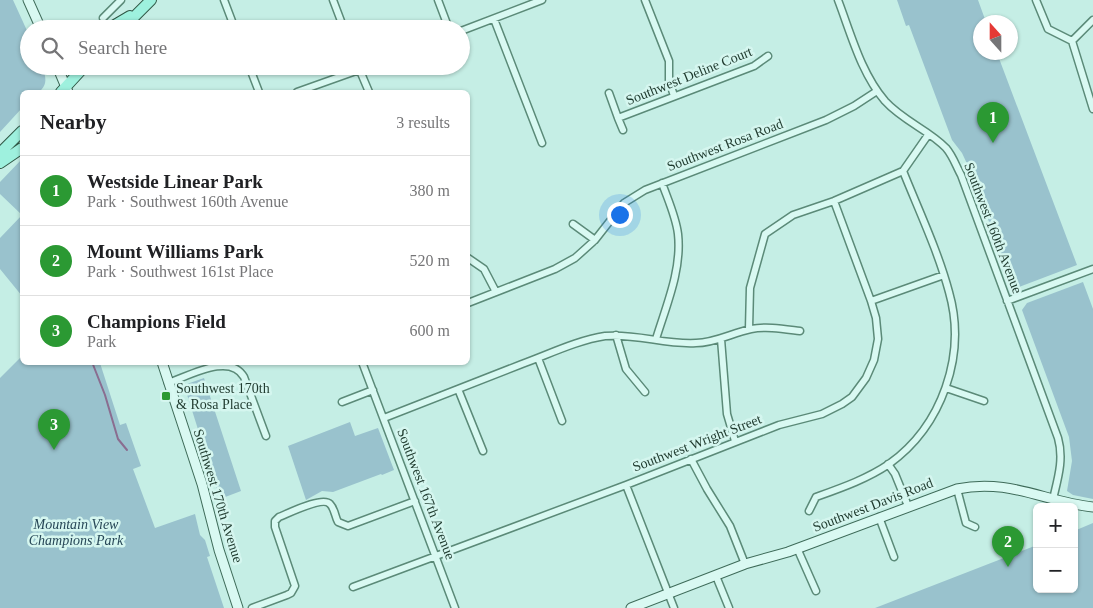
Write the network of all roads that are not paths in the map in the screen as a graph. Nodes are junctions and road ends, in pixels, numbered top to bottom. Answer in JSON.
{"nodes":[{"id":1,"x":28,"y":0,"type":"edge"},
{"id":2,"x":121,"y":0,"type":"edge"},
{"id":3,"x":151,"y":0,"type":"edge"},
{"id":4,"x":224,"y":0,"type":"edge"},
{"id":5,"x":333,"y":0,"type":"edge"},
{"id":6,"x":438,"y":0,"type":"edge"},
{"id":7,"x":542,"y":0,"type":"edge"},
{"id":8,"x":645,"y":0,"type":"edge"},
{"id":9,"x":838,"y":0,"type":"edge"},
{"id":10,"x":1036,"y":0,"type":"edge"},
{"id":11,"x":142,"y":9,"type":"junction"},
{"id":12,"x":103,"y":18,"type":"dead end"},
{"id":13,"x":37,"y":20,"type":"edge"},
{"id":14,"x":123,"y":20,"type":"edge"},
{"id":15,"x":131,"y":20,"type":"edge"},
{"id":16,"x":232,"y":20,"type":"edge"},
{"id":17,"x":341,"y":20,"type":"edge"},
{"id":18,"x":446,"y":20,"type":"edge"},
{"id":19,"x":494,"y":20,"type":"junction"},
{"id":20,"x":1093,"y":20,"type":"edge"},
{"id":21,"x":470,"y":29,"type":"edge"},
{"id":22,"x":1072,"y":41,"type":"junction"},
{"id":23,"x":768,"y":56,"type":"dead end"},
{"id":24,"x":60,"y":75,"type":"edge"},
{"id":25,"x":78,"y":75,"type":"edge"},
{"id":26,"x":252,"y":75,"type":"edge"},
{"id":27,"x":340,"y":75,"type":"edge"},
{"id":28,"x":361,"y":75,"type":"edge"},
{"id":29,"x":65,"y":90,"type":"edge"},
{"id":30,"x":66,"y":90,"type":"edge"},
{"id":31,"x":258,"y":90,"type":"edge"},
{"id":32,"x":302,"y":90,"type":"edge"},
{"id":33,"x":368,"y":90,"type":"edge"},
{"id":34,"x":877,"y":91,"type":"junction"},
{"id":35,"x":609,"y":93,"type":"dead end"},
{"id":36,"x":674,"y":96,"type":"junction"},
{"id":37,"x":1093,"y":109,"type":"edge"},
{"id":38,"x":618,"y":118,"type":"junction"},
{"id":39,"x":623,"y":130,"type":"dead end"},
{"id":40,"x":20,"y":133,"type":"edge"},
{"id":41,"x":928,"y":135,"type":"junction"},
{"id":42,"x":542,"y":143,"type":"dead end"},
{"id":43,"x":20,"y":149,"type":"edge"},
{"id":44,"x":0,"y":153,"type":"edge"},
{"id":45,"x":0,"y":163,"type":"edge"},
{"id":46,"x":903,"y":171,"type":"junction"},
{"id":47,"x":662,"y":183,"type":"junction"},
{"id":48,"x":834,"y":201,"type":"junction"},
{"id":49,"x":573,"y":224,"type":"dead end"},
{"id":50,"x":595,"y":240,"type":"junction"},
{"id":51,"x":470,"y":260,"type":"edge"},
{"id":52,"x":1093,"y":270,"type":"edge"},
{"id":53,"x":944,"y":274,"type":"junction"},
{"id":54,"x":496,"y":292,"type":"junction"},
{"id":55,"x":871,"y":300,"type":"junction"},
{"id":56,"x":1007,"y":301,"type":"junction"},
{"id":57,"x":470,"y":302,"type":"edge"},
{"id":58,"x":749,"y":329,"type":"junction"},
{"id":59,"x":800,"y":330,"type":"dead end"},
{"id":60,"x":616,"y":335,"type":"junction"},
{"id":61,"x":656,"y":339,"type":"junction"},
{"id":62,"x":721,"y":339,"type":"junction"},
{"id":63,"x":538,"y":358,"type":"junction"},
{"id":64,"x":163,"y":365,"type":"edge"},
{"id":65,"x":363,"y":365,"type":"edge"},
{"id":66,"x":168,"y":383,"type":"junction"},
{"id":67,"x":946,"y":388,"type":"junction"},
{"id":68,"x":458,"y":389,"type":"junction"},
{"id":69,"x":373,"y":390,"type":"junction"},
{"id":70,"x":644,"y":392,"type":"dead end"},
{"id":71,"x":984,"y":401,"type":"dead end"},
{"id":72,"x":342,"y":402,"type":"dead end"},
{"id":73,"x":384,"y":418,"type":"junction"},
{"id":74,"x":562,"y":421,"type":"dead end"},
{"id":75,"x":266,"y":436,"type":"dead end"},
{"id":76,"x":735,"y":441,"type":"junction"},
{"id":77,"x":483,"y":451,"type":"dead end"},
{"id":78,"x":691,"y":458,"type":"junction"},
{"id":79,"x":888,"y":464,"type":"junction"},
{"id":80,"x":626,"y":484,"type":"junction"},
{"id":81,"x":957,"y":489,"type":"junction"},
{"id":82,"x":1053,"y":499,"type":"junction"},
{"id":83,"x":415,"y":501,"type":"junction"},
{"id":84,"x":908,"y":506,"type":"junction"},
{"id":85,"x":1093,"y":507,"type":"edge"},
{"id":86,"x":809,"y":511,"type":"dead end"},
{"id":87,"x":879,"y":517,"type":"junction"},
{"id":88,"x":975,"y":527,"type":"dead end"},
{"id":89,"x":797,"y":548,"type":"junction"},
{"id":90,"x":436,"y":556,"type":"junction"},
{"id":91,"x":894,"y":556,"type":"dead end"},
{"id":92,"x":745,"y":564,"type":"junction"},
{"id":93,"x":716,"y":576,"type":"junction"},
{"id":94,"x":353,"y":587,"type":"dead end"},
{"id":95,"x":816,"y":592,"type":"dead end"},
{"id":96,"x":669,"y":594,"type":"junction"},
{"id":97,"x":238,"y":608,"type":"edge"},
{"id":98,"x":252,"y":608,"type":"edge"},
{"id":99,"x":455,"y":608,"type":"edge"},
{"id":100,"x":631,"y":608,"type":"edge"},
{"id":101,"x":674,"y":608,"type":"edge"},
{"id":102,"x":729,"y":608,"type":"edge"}],
"edges":[{"from":1,"to":13,"type":"street"},
{"from":2,"to":12,"type":"street"},
{"from":3,"to":11,"type":"main road"},
{"from":4,"to":16,"type":"street"},
{"from":5,"to":17,"type":"street"},
{"from":6,"to":18,"type":"street"},
{"from":7,"to":19,"type":"street"},
{"from":8,"to":36,"type":"street"},
{"from":9,"to":34,"type":"street","name":"Southwest 160th Avenue"},
{"from":10,"to":22,"type":"street"},
{"from":11,"to":14,"type":"main road"},
{"from":11,"to":15,"type":"main road"},
{"from":19,"to":21,"type":"street"},
{"from":19,"to":42,"type":"street"},
{"from":20,"to":22,"type":"street"},
{"from":22,"to":37,"type":"street"},
{"from":23,"to":36,"type":"street","name":"Southwest Deline Court"},
{"from":24,"to":29,"type":"street"},
{"from":25,"to":30,"type":"main road"},
{"from":26,"to":31,"type":"street"},
{"from":27,"to":32,"type":"street"},
{"from":28,"to":33,"type":"street"},
{"from":34,"to":41,"type":"street","name":"Southwest 160th Avenue"},
{"from":34,"to":47,"type":"street","name":"Southwest Rosa Road"},
{"from":35,"to":38,"type":"street","name":"Southwest Deline Court"},
{"from":36,"to":38,"type":"street","name":"Southwest Deline Court"},
{"from":38,"to":39,"type":"street","name":"Southwest Deline Court"},
{"from":40,"to":44,"type":"main road"},
{"from":41,"to":46,"type":"street"},
{"from":41,"to":56,"type":"street","name":"Southwest 160th Avenue"},
{"from":43,"to":45,"type":"main road"},
{"from":46,"to":48,"type":"street"},
{"from":46,"to":53,"type":"street"},
{"from":47,"to":50,"type":"street","name":"Southwest Rosa Road"},
{"from":47,"to":61,"type":"street"},
{"from":48,"to":55,"type":"street","name":"Southwest Wright Street"},
{"from":48,"to":58,"type":"street"},
{"from":49,"to":50,"type":"street"},
{"from":50,"to":54,"type":"street","name":"Southwest Rosa Road"},
{"from":51,"to":54,"type":"street"},
{"from":52,"to":56,"type":"street"},
{"from":53,"to":55,"type":"street"},
{"from":53,"to":67,"type":"street"},
{"from":54,"to":57,"type":"street","name":"Southwest Rosa Road"},
{"from":55,"to":76,"type":"street","name":"Southwest Wright Street"},
{"from":56,"to":82,"type":"street","name":"Southwest 160th Avenue"},
{"from":58,"to":59,"type":"street"},
{"from":58,"to":62,"type":"street"},
{"from":60,"to":61,"type":"street"},
{"from":60,"to":63,"type":"street"},
{"from":60,"to":70,"type":"street"},
{"from":61,"to":62,"type":"street"},
{"from":62,"to":76,"type":"street"},
{"from":63,"to":68,"type":"street"},
{"from":63,"to":74,"type":"street"},
{"from":64,"to":66,"type":"street","name":"Southwest 170th Avenue"},
{"from":65,"to":69,"type":"street","name":"Southwest 167th Avenue"},
{"from":66,"to":75,"type":"street"},
{"from":66,"to":97,"type":"street","name":"Southwest 170th Avenue"},
{"from":67,"to":71,"type":"street"},
{"from":67,"to":79,"type":"street"},
{"from":68,"to":73,"type":"street"},
{"from":68,"to":77,"type":"street"},
{"from":69,"to":72,"type":"street"},
{"from":69,"to":73,"type":"street","name":"Southwest 167th Avenue"},
{"from":73,"to":83,"type":"street","name":"Southwest 167th Avenue"},
{"from":76,"to":78,"type":"street","name":"Southwest Wright Street"},
{"from":78,"to":80,"type":"street","name":"Southwest Wright Street"},
{"from":78,"to":92,"type":"street"},
{"from":79,"to":84,"type":"street"},
{"from":79,"to":86,"type":"street"},
{"from":80,"to":90,"type":"street","name":"Southwest Wright Street"},
{"from":80,"to":96,"type":"street"},
{"from":81,"to":82,"type":"street","name":"Southwest Davis Road"},
{"from":81,"to":84,"type":"street","name":"Southwest Davis Road"},
{"from":81,"to":88,"type":"street"},
{"from":82,"to":85,"type":"street","name":"Southwest Davis Road"},
{"from":83,"to":90,"type":"street","name":"Southwest 167th Avenue"},
{"from":83,"to":98,"type":"street"},
{"from":84,"to":87,"type":"street","name":"Southwest Davis Road"},
{"from":87,"to":89,"type":"street","name":"Southwest Davis Road"},
{"from":87,"to":91,"type":"street"},
{"from":89,"to":92,"type":"street","name":"Southwest Davis Road"},
{"from":89,"to":95,"type":"street"},
{"from":90,"to":94,"type":"street","name":"Southwest Wright Street"},
{"from":90,"to":99,"type":"street","name":"Southwest 167th Avenue"},
{"from":92,"to":93,"type":"street","name":"Southwest Davis Road"},
{"from":93,"to":96,"type":"street","name":"Southwest Davis Road"},
{"from":93,"to":102,"type":"street"},
{"from":96,"to":100,"type":"street","name":"Southwest Davis Road"},
{"from":96,"to":101,"type":"street"}]}
